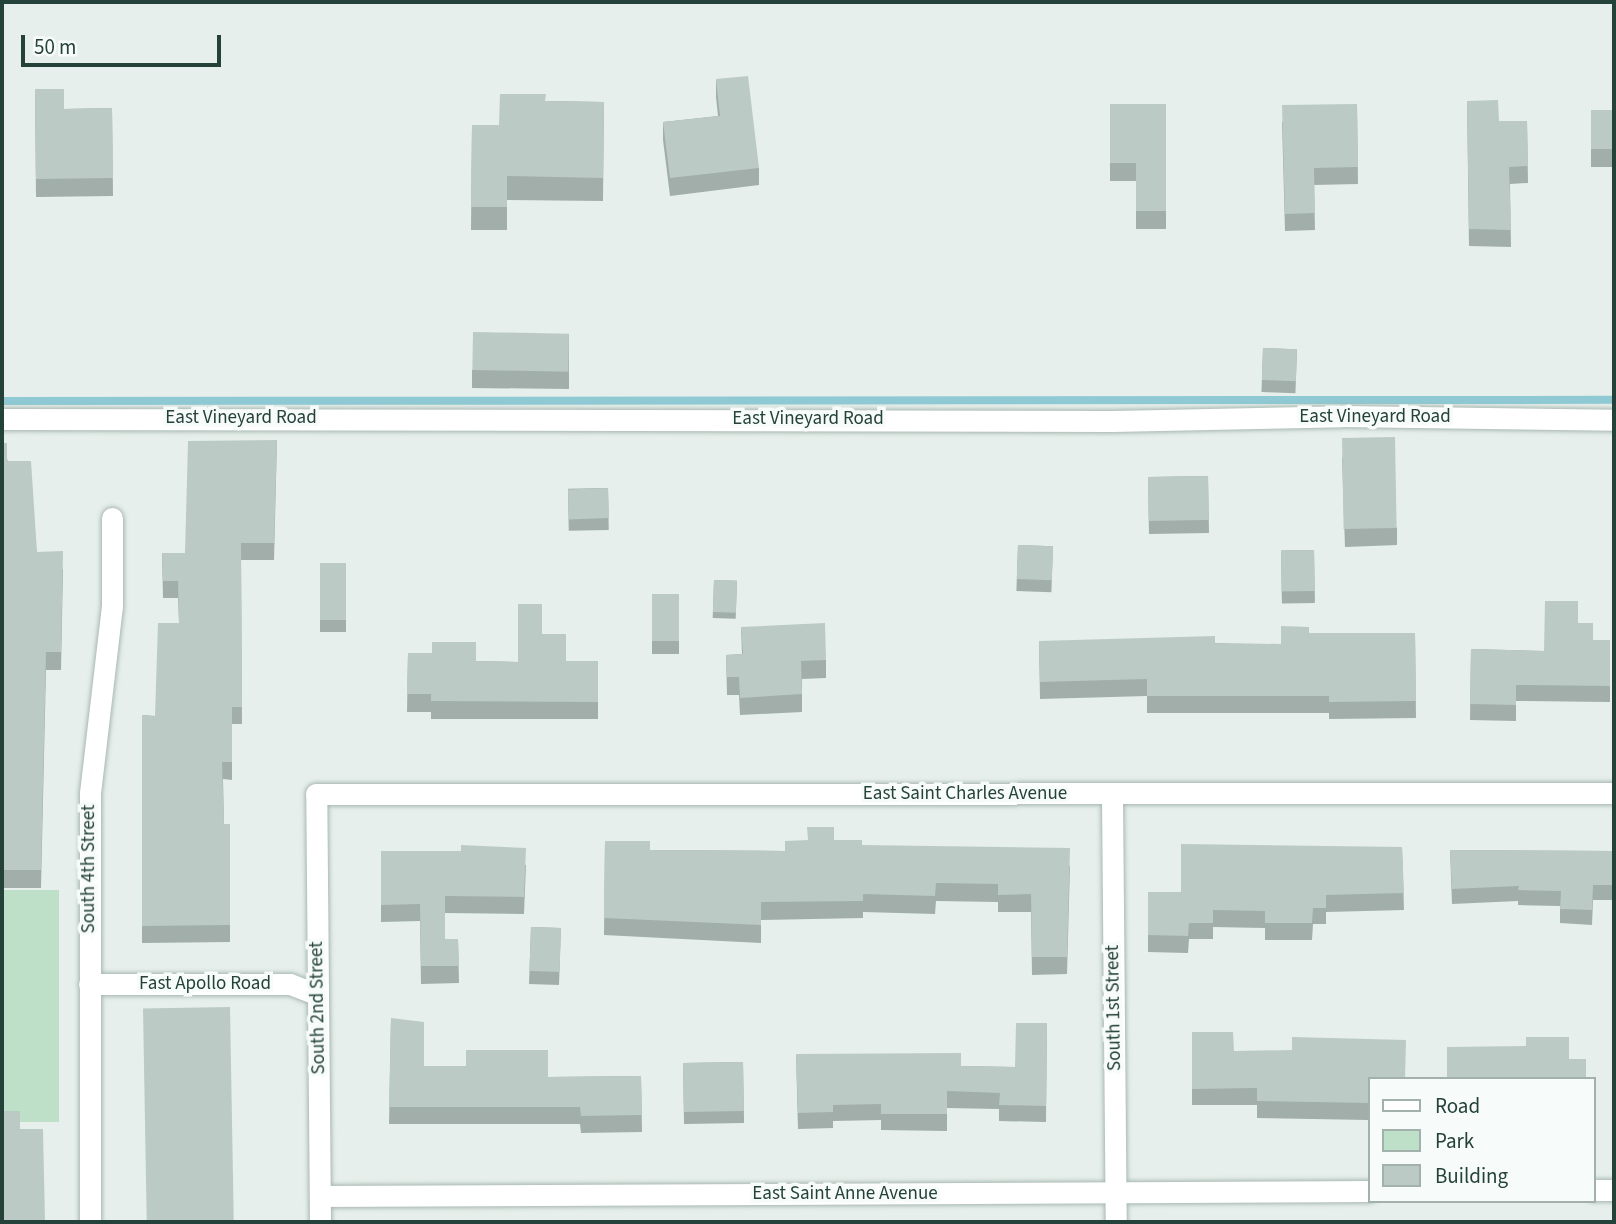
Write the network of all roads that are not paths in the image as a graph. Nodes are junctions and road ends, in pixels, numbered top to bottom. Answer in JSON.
{"nodes":[{"id":1,"x":2,"y":419,"type":"edge"},
{"id":2,"x":1614,"y":420,"type":"edge"},
{"id":3,"x":111,"y":518,"type":"dead end"},
{"id":4,"x":1614,"y":793,"type":"edge"},
{"id":5,"x":316,"y":794,"type":"joint"},
{"id":6,"x":1112,"y":794,"type":"junction"},
{"id":7,"x":89,"y":984,"type":"junction"},
{"id":8,"x":318,"y":995,"type":"junction"},
{"id":9,"x":1595,"y":1190,"type":"edge"},
{"id":10,"x":1614,"y":1190,"type":"edge"},
{"id":11,"x":1368,"y":1191,"type":"edge"},
{"id":12,"x":1116,"y":1193,"type":"junction"},
{"id":13,"x":320,"y":1196,"type":"junction"},
{"id":14,"x":90,"y":1222,"type":"edge"},
{"id":15,"x":320,"y":1222,"type":"edge"},
{"id":16,"x":1116,"y":1222,"type":"edge"}],
"edges":[{"from":1,"to":2,"type":"street","name":"East Vineyard Road"},
{"from":3,"to":7,"type":"street","name":"South 4th Street"},
{"from":4,"to":6,"type":"street","name":"East Saint Charles Avenue"},
{"from":5,"to":6,"type":"street","name":"East Saint Charles Avenue"},
{"from":5,"to":8,"type":"street","name":"South 2nd Street"},
{"from":6,"to":12,"type":"street","name":"South 1st Street"},
{"from":7,"to":8,"type":"street","name":"Fast Apollo Road"},
{"from":7,"to":14,"type":"street","name":"South 4th Street"},
{"from":8,"to":13,"type":"street","name":"South 2nd Street"},
{"from":9,"to":10,"type":"street"},
{"from":11,"to":12,"type":"street","name":"East Saint Anne Avenue"},
{"from":12,"to":13,"type":"street","name":"East Saint Anne Avenue"},
{"from":12,"to":16,"type":"street","name":"South 1st Street"},
{"from":13,"to":15,"type":"street","name":"South 2nd Street"}]}
